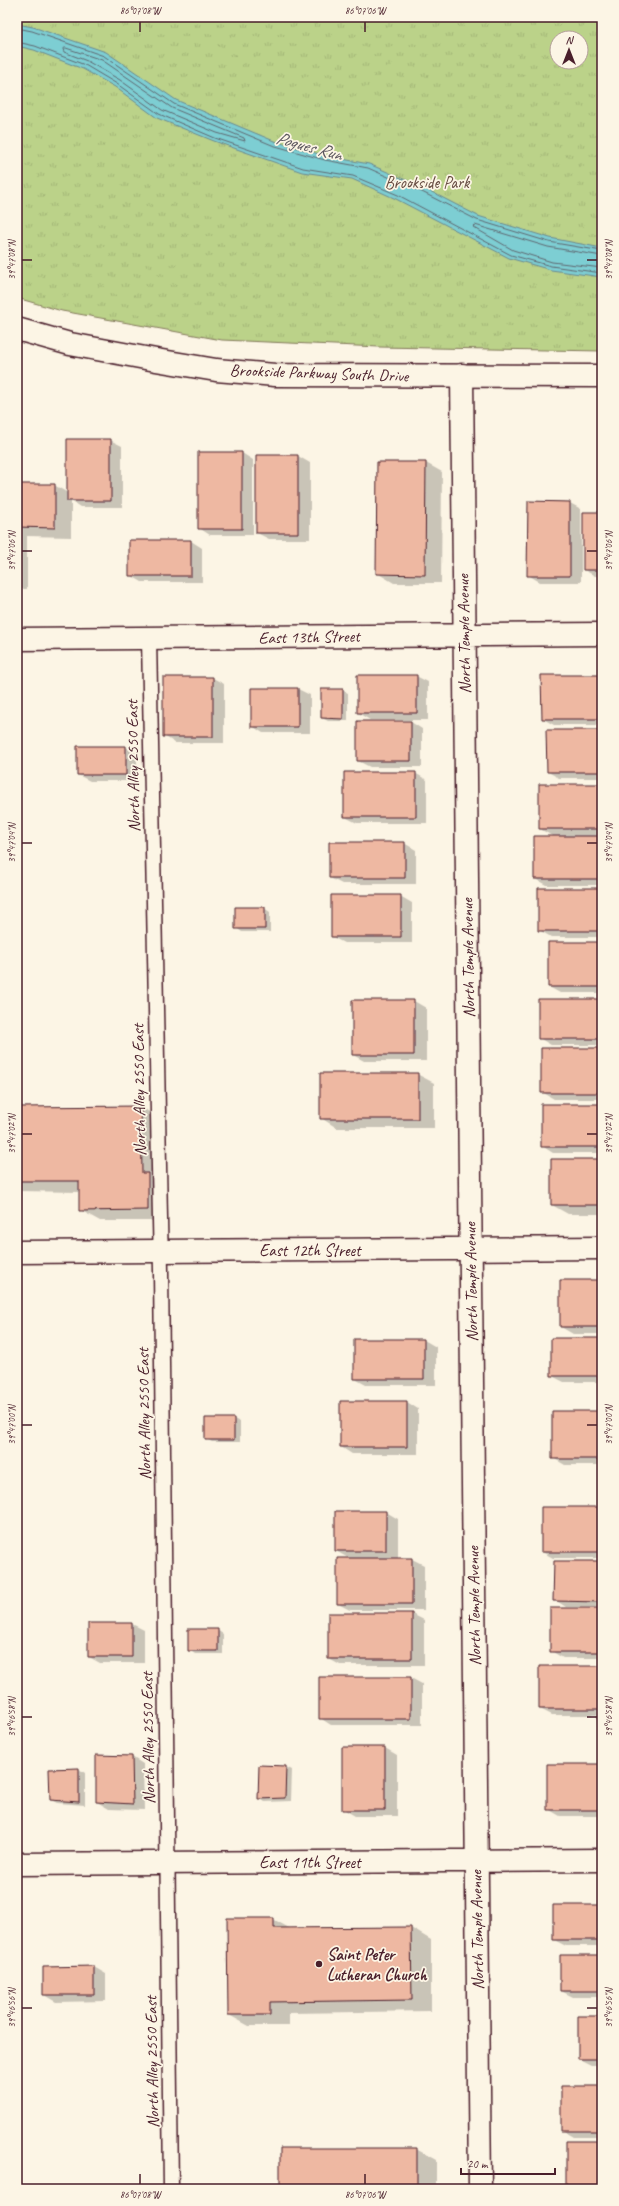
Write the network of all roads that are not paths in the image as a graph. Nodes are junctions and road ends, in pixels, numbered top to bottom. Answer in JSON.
{"nodes":[{"id":1,"x":17,"y":330,"type":"edge"},
{"id":2,"x":462,"y":375,"type":"junction"},
{"id":3,"x":602,"y":376,"type":"edge"},
{"id":4,"x":602,"y":634,"type":"edge"},
{"id":5,"x":464,"y":635,"type":"junction"},
{"id":6,"x":149,"y":638,"type":"junction"},
{"id":7,"x":17,"y":639,"type":"edge"},
{"id":8,"x":602,"y":1248,"type":"edge"},
{"id":9,"x":471,"y":1249,"type":"junction"},
{"id":10,"x":160,"y":1251,"type":"junction"},
{"id":11,"x":17,"y":1252,"type":"edge"},
{"id":12,"x":602,"y":1860,"type":"edge"},
{"id":13,"x":477,"y":1861,"type":"junction"},
{"id":14,"x":168,"y":1863,"type":"junction"},
{"id":15,"x":17,"y":1864,"type":"edge"},
{"id":16,"x":171,"y":2189,"type":"edge"},
{"id":17,"x":480,"y":2189,"type":"edge"}],
"edges":[{"from":1,"to":2,"type":"street","name":"Brookside Parkway South Drive"},
{"from":2,"to":3,"type":"street","name":"Brookside Parkway South Drive"},
{"from":2,"to":5,"type":"street","name":"North Temple Avenue"},
{"from":4,"to":5,"type":"street","name":"East 13th Street"},
{"from":5,"to":6,"type":"street","name":"East 13th Street"},
{"from":5,"to":9,"type":"street","name":"North Temple Avenue"},
{"from":6,"to":7,"type":"street","name":"East 13th Street"},
{"from":6,"to":10,"type":"lane","name":"North Alley 2550 East"},
{"from":8,"to":9,"type":"street","name":"East 12th Street"},
{"from":9,"to":10,"type":"street","name":"East 12th Street"},
{"from":9,"to":13,"type":"street","name":"North Temple Avenue"},
{"from":10,"to":11,"type":"street","name":"East 12th Street"},
{"from":10,"to":14,"type":"lane","name":"North Alley 2550 East"},
{"from":12,"to":13,"type":"street","name":"East 11th Street"},
{"from":13,"to":14,"type":"street","name":"East 11th Street"},
{"from":13,"to":17,"type":"street","name":"North Temple Avenue"},
{"from":14,"to":15,"type":"street","name":"East 11th Street"},
{"from":14,"to":16,"type":"lane","name":"North Alley 2550 East"}]}
